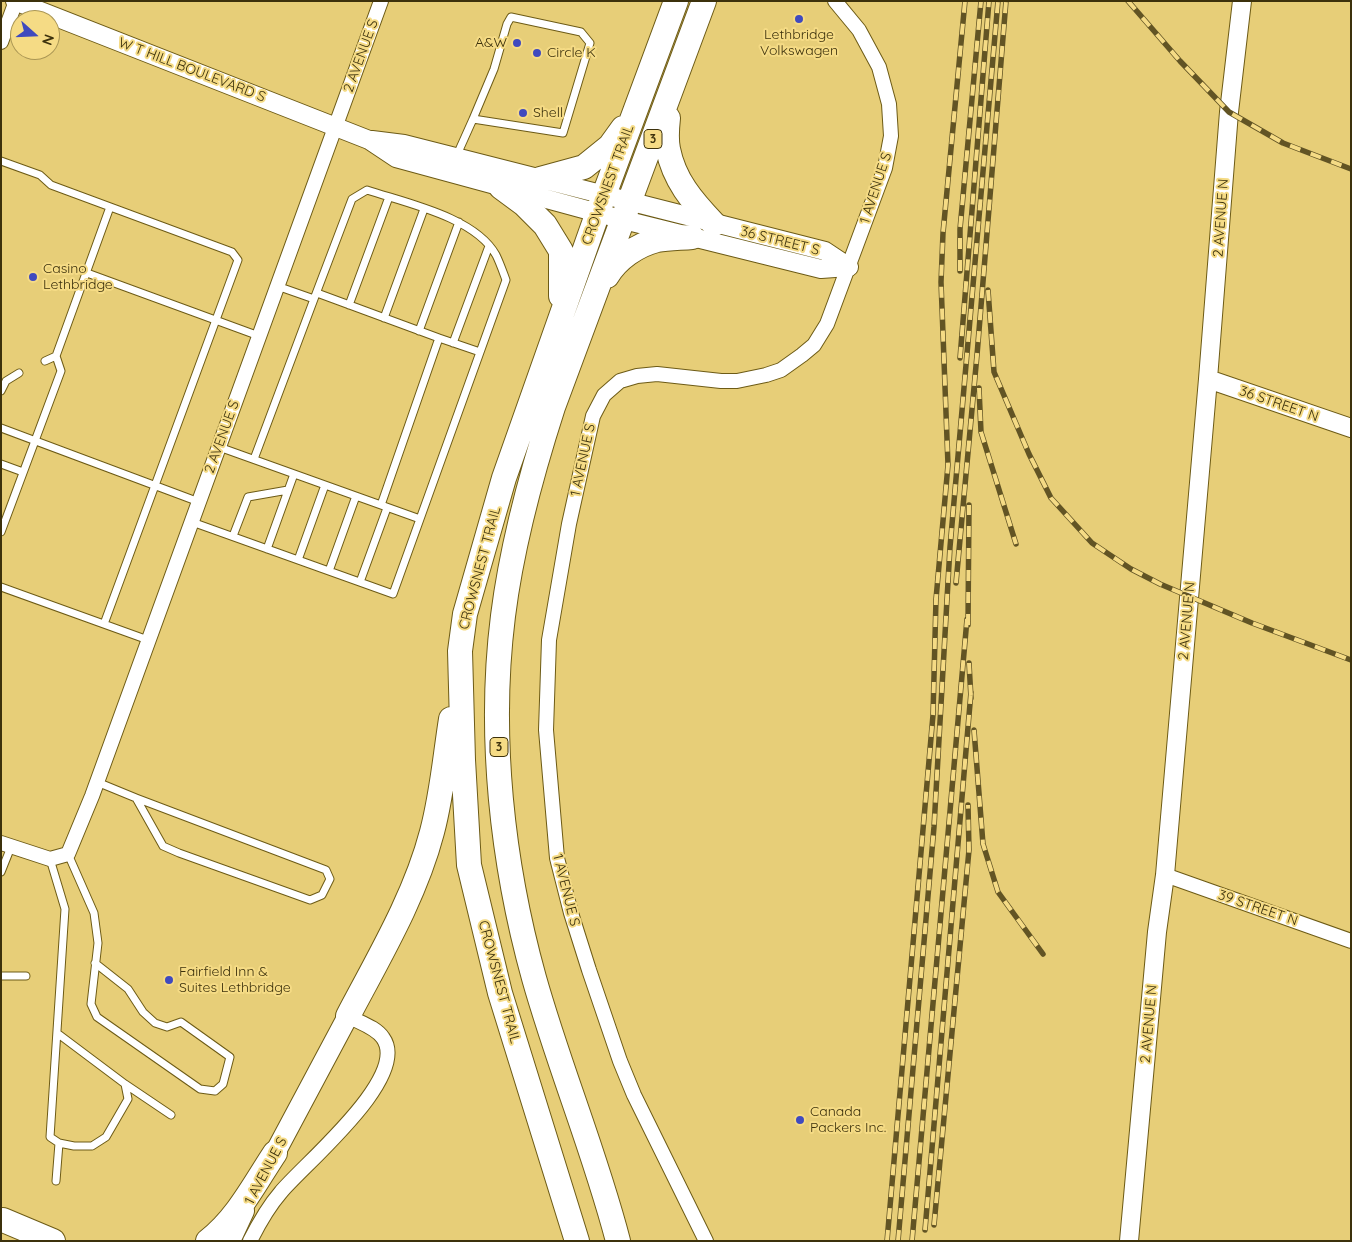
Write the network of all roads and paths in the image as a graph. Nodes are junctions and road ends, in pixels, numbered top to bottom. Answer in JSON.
{"nodes":[{"id":1,"x":16,"y":1,"type":"edge"},
{"id":2,"x":381,"y":1,"type":"edge"},
{"id":3,"x":676,"y":1,"type":"edge"},
{"id":4,"x":704,"y":1,"type":"edge"},
{"id":5,"x":835,"y":1,"type":"edge"},
{"id":6,"x":1242,"y":1,"type":"edge"},
{"id":7,"x":1,"y":42,"type":"edge"},
{"id":8,"x":677,"y":75,"type":"junction"},
{"id":9,"x":634,"y":113,"type":"junction"},
{"id":10,"x":473,"y":119,"type":"junction"},
{"id":11,"x":336,"y":126,"type":"junction"},
{"id":12,"x":369,"y":140,"type":"junction"},
{"id":13,"x":456,"y":158,"type":"junction"},
{"id":14,"x":1,"y":161,"type":"edge"},
{"id":15,"x":540,"y":179,"type":"junction"},
{"id":16,"x":501,"y":187,"type":"junction"},
{"id":17,"x":389,"y":197,"type":"junction"},
{"id":18,"x":601,"y":204,"type":"junction"},
{"id":19,"x":110,"y":207,"type":"junction"},
{"id":20,"x":424,"y":209,"type":"junction"},
{"id":21,"x":627,"y":212,"type":"junction"},
{"id":22,"x":459,"y":222,"type":"junction"},
{"id":23,"x":714,"y":224,"type":"junction"},
{"id":24,"x":692,"y":237,"type":"junction"},
{"id":25,"x":489,"y":246,"type":"junction"},
{"id":26,"x":848,"y":267,"type":"junction"},
{"id":27,"x":86,"y":273,"type":"junction"},
{"id":28,"x":277,"y":286,"type":"junction"},
{"id":29,"x":316,"y":296,"type":"junction"},
{"id":30,"x":595,"y":297,"type":"junction"},
{"id":31,"x":350,"y":305,"type":"junction"},
{"id":32,"x":384,"y":318,"type":"junction"},
{"id":33,"x":215,"y":320,"type":"junction"},
{"id":34,"x":560,"y":320,"type":"junction"},
{"id":35,"x":419,"y":331,"type":"junction"},
{"id":36,"x":259,"y":336,"type":"junction"},
{"id":37,"x":439,"y":338,"type":"junction"},
{"id":38,"x":453,"y":343,"type":"junction"},
{"id":39,"x":480,"y":352,"type":"junction"},
{"id":40,"x":56,"y":356,"type":"junction"},
{"id":41,"x":45,"y":361,"type":"dead end"},
{"id":42,"x":19,"y":373,"type":"dead end"},
{"id":43,"x":1208,"y":379,"type":"junction"},
{"id":44,"x":1,"y":391,"type":"edge"},
{"id":45,"x":1,"y":428,"type":"edge"},
{"id":46,"x":1351,"y":428,"type":"edge"},
{"id":47,"x":35,"y":441,"type":"junction"},
{"id":48,"x":219,"y":446,"type":"junction"},
{"id":49,"x":254,"y":460,"type":"junction"},
{"id":50,"x":1,"y":464,"type":"edge"},
{"id":51,"x":24,"y":472,"type":"junction"},
{"id":52,"x":294,"y":474,"type":"junction"},
{"id":53,"x":325,"y":485,"type":"junction"},
{"id":54,"x":154,"y":486,"type":"junction"},
{"id":55,"x":288,"y":490,"type":"junction"},
{"id":56,"x":356,"y":496,"type":"junction"},
{"id":57,"x":199,"y":502,"type":"junction"},
{"id":58,"x":384,"y":507,"type":"junction"},
{"id":59,"x":4,"y":514,"type":"edge"},
{"id":60,"x":420,"y":519,"type":"junction"},
{"id":61,"x":192,"y":522,"type":"junction"},
{"id":62,"x":1,"y":532,"type":"edge"},
{"id":63,"x":233,"y":536,"type":"junction"},
{"id":64,"x":267,"y":549,"type":"junction"},
{"id":65,"x":298,"y":560,"type":"junction"},
{"id":66,"x":329,"y":571,"type":"junction"},
{"id":67,"x":360,"y":582,"type":"junction"},
{"id":68,"x":1,"y":587,"type":"edge"},
{"id":69,"x":104,"y":624,"type":"junction"},
{"id":70,"x":148,"y":640,"type":"junction"},
{"id":71,"x":460,"y":651,"type":"junction"},
{"id":72,"x":97,"y":782,"type":"junction"},
{"id":73,"x":136,"y":798,"type":"junction"},
{"id":74,"x":6,"y":845,"type":"edge"},
{"id":75,"x":68,"y":854,"type":"junction"},
{"id":76,"x":50,"y":859,"type":"junction"},
{"id":77,"x":1,"y":872,"type":"edge"},
{"id":78,"x":1165,"y":875,"type":"junction"},
{"id":79,"x":1351,"y":941,"type":"edge"},
{"id":80,"x":96,"y":963,"type":"junction"},
{"id":81,"x":1,"y":976,"type":"edge"},
{"id":82,"x":26,"y":976,"type":"dead end"},
{"id":83,"x":348,"y":1016,"type":"junction"},
{"id":84,"x":57,"y":1033,"type":"junction"},
{"id":85,"x":125,"y":1084,"type":"junction"},
{"id":86,"x":171,"y":1115,"type":"dead end"},
{"id":87,"x":59,"y":1143,"type":"junction"},
{"id":88,"x":275,"y":1153,"type":"junction"},
{"id":89,"x":56,"y":1181,"type":"dead end"},
{"id":90,"x":606,"y":1196,"type":"junction"},
{"id":91,"x":2,"y":1219,"type":"edge"},
{"id":92,"x":40,"y":1241,"type":"edge"},
{"id":93,"x":53,"y":1241,"type":"edge"},
{"id":94,"x":208,"y":1241,"type":"edge"},
{"id":95,"x":230,"y":1241,"type":"edge"},
{"id":96,"x":250,"y":1241,"type":"edge"},
{"id":97,"x":577,"y":1241,"type":"edge"},
{"id":98,"x":618,"y":1241,"type":"edge"},
{"id":99,"x":625,"y":1241,"type":"edge"},
{"id":100,"x":706,"y":1241,"type":"edge"},
{"id":101,"x":1129,"y":1241,"type":"edge"}],
"edges":[{"from":1,"to":7,"type":"street"},
{"from":1,"to":11,"type":"street","name":"W T HILL BOULEVARD S"},
{"from":2,"to":11,"type":"street","name":"2 AVENUE S"},
{"from":3,"to":9,"type":"highway","name":"CROWSNEST TRAIL","number":"3"},
{"from":4,"to":8,"type":"highway","name":"CROWSNEST TRAIL","number":"3"},
{"from":5,"to":26,"type":"street","name":"1 AVENUE S"},
{"from":6,"to":43,"type":"street","name":"2 AVENUE N"},
{"from":8,"to":21,"type":"highway","name":"CROWSNEST TRAIL","number":"3"},
{"from":8,"to":23,"type":"highway"},
{"from":9,"to":15,"type":"highway"},
{"from":9,"to":18,"type":"highway","name":"CROWSNEST TRAIL","number":"3"},
{"from":10,"to":10,"type":"lane"},
{"from":10,"to":13,"type":"lane"},
{"from":11,"to":12,"type":"street","name":"W T HILL BOULEVARD S"},
{"from":11,"to":28,"type":"street","name":"2 AVENUE S"},
{"from":12,"to":13,"type":"street","name":"W T HILL BOULEVARD S"},
{"from":12,"to":16,"type":"street","name":"W T HILL BOULEVARD S"},
{"from":13,"to":15,"type":"street","name":"W T HILL BOULEVARD S"},
{"from":14,"to":19,"type":"lane"},
{"from":15,"to":18,"type":"street","name":"W T HILL BOULEVARD S"},
{"from":16,"to":18,"type":"street","name":"W T HILL BOULEVARD S"},
{"from":16,"to":34,"type":"highway"},
{"from":17,"to":20,"type":"lane"},
{"from":17,"to":29,"type":"lane"},
{"from":17,"to":31,"type":"lane"},
{"from":18,"to":21,"type":"street"},
{"from":18,"to":34,"type":"highway","name":"CROWSNEST TRAIL","number":"3"},
{"from":19,"to":27,"type":"lane"},
{"from":19,"to":33,"type":"lane"},
{"from":20,"to":22,"type":"lane"},
{"from":20,"to":32,"type":"lane"},
{"from":21,"to":23,"type":"street","name":"36 STREET S"},
{"from":21,"to":24,"type":"street","name":"36 STREET S"},
{"from":21,"to":30,"type":"highway","name":"CROWSNEST TRAIL","number":"3"},
{"from":22,"to":25,"type":"lane"},
{"from":22,"to":35,"type":"lane"},
{"from":23,"to":26,"type":"street","name":"36 STREET S"},
{"from":24,"to":26,"type":"street","name":"36 STREET S"},
{"from":24,"to":30,"type":"highway"},
{"from":25,"to":38,"type":"lane"},
{"from":25,"to":39,"type":"lane"},
{"from":26,"to":100,"type":"street","name":"1 AVENUE S"},
{"from":27,"to":33,"type":"lane"},
{"from":27,"to":40,"type":"lane"},
{"from":28,"to":29,"type":"lane"},
{"from":28,"to":36,"type":"street","name":"2 AVENUE S"},
{"from":29,"to":31,"type":"lane"},
{"from":29,"to":49,"type":"lane"},
{"from":30,"to":90,"type":"highway","name":"CROWSNEST TRAIL","number":"3"},
{"from":31,"to":32,"type":"lane"},
{"from":32,"to":35,"type":"lane"},
{"from":33,"to":36,"type":"lane"},
{"from":33,"to":54,"type":"lane"},
{"from":34,"to":71,"type":"highway","name":"CROWSNEST TRAIL","number":"3"},
{"from":35,"to":37,"type":"lane"},
{"from":36,"to":48,"type":"street","name":"2 AVENUE S"},
{"from":37,"to":38,"type":"lane"},
{"from":37,"to":58,"type":"lane"},
{"from":38,"to":39,"type":"lane"},
{"from":39,"to":60,"type":"lane"},
{"from":40,"to":41,"type":"lane"},
{"from":40,"to":47,"type":"lane"},
{"from":42,"to":44,"type":"lane"},
{"from":43,"to":46,"type":"street","name":"36 STREET N"},
{"from":43,"to":78,"type":"street","name":"2 AVENUE N"},
{"from":45,"to":47,"type":"lane"},
{"from":47,"to":51,"type":"lane"},
{"from":47,"to":54,"type":"lane"},
{"from":48,"to":49,"type":"lane"},
{"from":48,"to":57,"type":"street","name":"2 AVENUE S"},
{"from":49,"to":52,"type":"lane"},
{"from":50,"to":51,"type":"lane"},
{"from":51,"to":59,"type":"lane"},
{"from":52,"to":53,"type":"lane"},
{"from":52,"to":55,"type":"lane"},
{"from":53,"to":56,"type":"lane"},
{"from":53,"to":65,"type":"lane"},
{"from":54,"to":57,"type":"lane"},
{"from":54,"to":69,"type":"lane"},
{"from":55,"to":63,"type":"lane"},
{"from":55,"to":64,"type":"lane"},
{"from":56,"to":58,"type":"lane"},
{"from":56,"to":66,"type":"lane"},
{"from":57,"to":61,"type":"street","name":"2 AVENUE S"},
{"from":58,"to":60,"type":"lane"},
{"from":58,"to":67,"type":"lane"},
{"from":59,"to":62,"type":"lane"},
{"from":60,"to":67,"type":"lane"},
{"from":61,"to":63,"type":"lane"},
{"from":61,"to":70,"type":"street","name":"2 AVENUE S"},
{"from":63,"to":64,"type":"lane"},
{"from":64,"to":65,"type":"lane"},
{"from":65,"to":66,"type":"lane"},
{"from":66,"to":67,"type":"lane"},
{"from":68,"to":69,"type":"lane"},
{"from":69,"to":70,"type":"lane"},
{"from":70,"to":72,"type":"street","name":"2 AVENUE S"},
{"from":71,"to":83,"type":"highway"},
{"from":71,"to":97,"type":"highway","name":"CROWSNEST TRAIL","number":"3"},
{"from":72,"to":73,"type":"lane"},
{"from":72,"to":75,"type":"street","name":"2 AVENUE S"},
{"from":73,"to":73,"type":"lane"},
{"from":74,"to":76,"type":"street"},
{"from":74,"to":77,"type":"lane"},
{"from":75,"to":76,"type":"street"},
{"from":75,"to":80,"type":"lane"},
{"from":76,"to":84,"type":"lane"},
{"from":78,"to":79,"type":"street","name":"39 STREET N"},
{"from":78,"to":101,"type":"street","name":"2 AVENUE N"},
{"from":80,"to":80,"type":"lane"},
{"from":81,"to":82,"type":"lane"},
{"from":83,"to":88,"type":"main road","name":"1 AVENUE S"},
{"from":83,"to":96,"type":"street","name":"1 AVENUE S"},
{"from":84,"to":85,"type":"lane"},
{"from":84,"to":87,"type":"lane"},
{"from":85,"to":86,"type":"lane"},
{"from":85,"to":87,"type":"lane"},
{"from":87,"to":89,"type":"lane"},
{"from":88,"to":94,"type":"highway"},
{"from":88,"to":95,"type":"main road","name":"1 AVENUE S"},
{"from":90,"to":98,"type":"highway","name":"CROWSNEST TRAIL","number":"3"},
{"from":90,"to":99,"type":"highway"},
{"from":91,"to":92,"type":"highway"},
{"from":91,"to":93,"type":"highway"}]}
